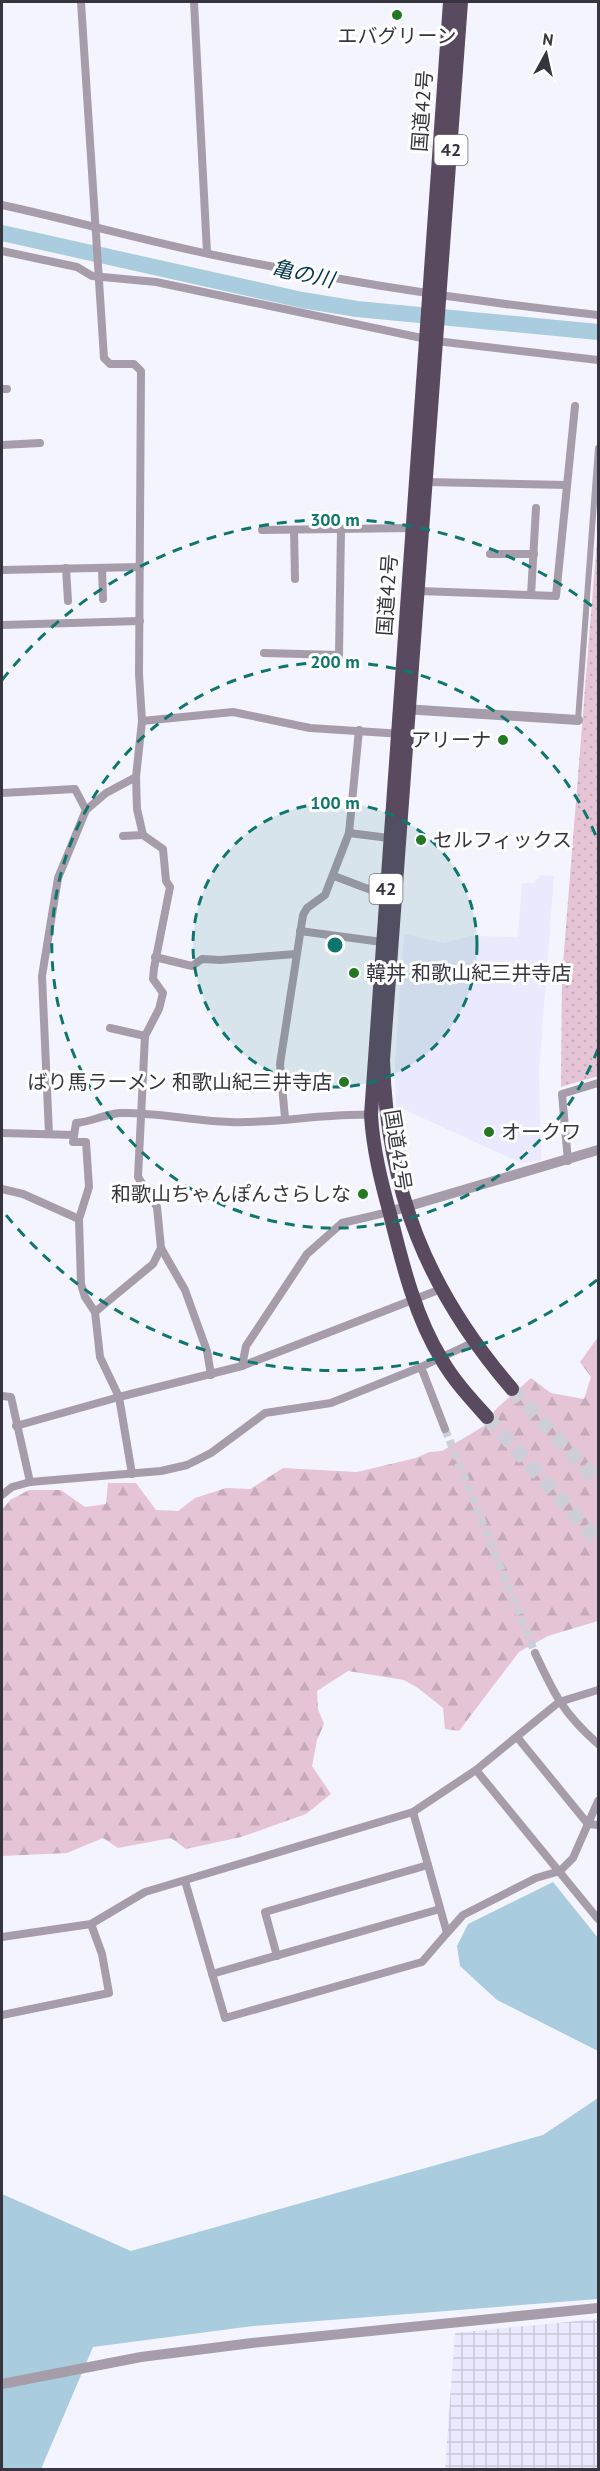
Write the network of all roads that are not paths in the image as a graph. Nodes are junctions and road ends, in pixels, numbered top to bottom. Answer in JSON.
{"nodes":[{"id":1,"x":81,"y":2,"type":"edge"},
{"id":2,"x":194,"y":2,"type":"edge"},
{"id":3,"x":450,"y":2,"type":"edge"},
{"id":4,"x":461,"y":2,"type":"edge"},
{"id":5,"x":2,"y":205,"type":"edge"},
{"id":6,"x":96,"y":229,"type":"junction"},
{"id":7,"x":2,"y":251,"type":"edge"},
{"id":8,"x":207,"y":253,"type":"junction"},
{"id":9,"x":98,"y":274,"type":"junction"},
{"id":10,"x":434,"y":296,"type":"junction"},
{"id":11,"x":598,"y":315,"type":"edge"},
{"id":12,"x":431,"y":338,"type":"junction"},
{"id":13,"x":598,"y":360,"type":"edge"},
{"id":14,"x":575,"y":406,"type":"dead end"},
{"id":15,"x":40,"y":443,"type":"dead end"},
{"id":16,"x":2,"y":445,"type":"edge"},
{"id":17,"x":598,"y":448,"type":"edge"},
{"id":18,"x":426,"y":482,"type":"junction"},
{"id":19,"x":567,"y":485,"type":"junction"},
{"id":20,"x":536,"y":508,"type":"dead end"},
{"id":21,"x":412,"y":528,"type":"junction"},
{"id":22,"x":340,"y":529,"type":"junction"},
{"id":23,"x":262,"y":530,"type":"dead end"},
{"id":24,"x":294,"y":530,"type":"junction"},
{"id":25,"x":490,"y":554,"type":"dead end"},
{"id":26,"x":534,"y":554,"type":"junction"},
{"id":27,"x":140,"y":567,"type":"junction"},
{"id":28,"x":66,"y":568,"type":"junction"},
{"id":29,"x":102,"y":568,"type":"junction"},
{"id":30,"x":2,"y":570,"type":"edge"},
{"id":31,"x":295,"y":579,"type":"dead end"},
{"id":32,"x":419,"y":591,"type":"junction"},
{"id":33,"x":531,"y":595,"type":"junction"},
{"id":34,"x":103,"y":599,"type":"dead end"},
{"id":35,"x":68,"y":601,"type":"dead end"},
{"id":36,"x":140,"y":621,"type":"junction"},
{"id":37,"x":2,"y":625,"type":"edge"},
{"id":38,"x":264,"y":653,"type":"dead end"},
{"id":39,"x":405,"y":709,"type":"junction"},
{"id":40,"x":578,"y":720,"type":"joint"},
{"id":41,"x":142,"y":721,"type":"junction"},
{"id":42,"x":359,"y":730,"type":"junction"},
{"id":43,"x":403,"y":734,"type":"junction"},
{"id":44,"x":136,"y":777,"type":"junction"},
{"id":45,"x":2,"y":793,"type":"edge"},
{"id":46,"x":86,"y":810,"type":"junction"},
{"id":47,"x":349,"y":833,"type":"junction"},
{"id":48,"x":143,"y":835,"type":"junction"},
{"id":49,"x":123,"y":836,"type":"dead end"},
{"id":50,"x":389,"y":838,"type":"junction"},
{"id":51,"x":333,"y":876,"type":"junction"},
{"id":52,"x":371,"y":890,"type":"dead end"},
{"id":53,"x":300,"y":931,"type":"junction"},
{"id":54,"x":382,"y":942,"type":"junction"},
{"id":55,"x":296,"y":954,"type":"junction"},
{"id":56,"x":155,"y":957,"type":"junction"},
{"id":57,"x":110,"y":1028,"type":"dead end"},
{"id":58,"x":145,"y":1036,"type":"junction"},
{"id":59,"x":598,"y":1083,"type":"edge"},
{"id":60,"x":143,"y":1113,"type":"junction"},
{"id":61,"x":371,"y":1115,"type":"junction"},
{"id":62,"x":285,"y":1118,"type":"junction"},
{"id":63,"x":2,"y":1133,"type":"edge"},
{"id":64,"x":49,"y":1134,"type":"junction"},
{"id":65,"x":74,"y":1135,"type":"junction"},
{"id":66,"x":598,"y":1150,"type":"edge"},
{"id":67,"x":568,"y":1161,"type":"junction"},
{"id":68,"x":2,"y":1189,"type":"edge"},
{"id":69,"x":406,"y":1207,"type":"junction"},
{"id":70,"x":389,"y":1212,"type":"junction"},
{"id":71,"x":79,"y":1219,"type":"junction"},
{"id":72,"x":161,"y":1248,"type":"junction"},
{"id":73,"x":441,"y":1289,"type":"junction"},
{"id":74,"x":415,"y":1298,"type":"junction"},
{"id":75,"x":95,"y":1312,"type":"junction"},
{"id":76,"x":474,"y":1342,"type":"junction"},
{"id":77,"x":441,"y":1358,"type":"junction"},
{"id":78,"x":242,"y":1366,"type":"junction"},
{"id":79,"x":421,"y":1368,"type":"junction"},
{"id":80,"x":211,"y":1375,"type":"junction"},
{"id":81,"x":512,"y":1389,"type":"tunnel mouth"},
{"id":82,"x":2,"y":1396,"type":"edge"},
{"id":83,"x":119,"y":1397,"type":"junction"},
{"id":84,"x":487,"y":1417,"type":"tunnel mouth"},
{"id":85,"x":16,"y":1426,"type":"junction"},
{"id":86,"x":445,"y":1429,"type":"tunnel mouth"},
{"id":87,"x":132,"y":1474,"type":"junction"},
{"id":88,"x":30,"y":1482,"type":"junction"},
{"id":89,"x":12,"y":1486,"type":"junction"},
{"id":90,"x":2,"y":1489,"type":"edge"},
{"id":91,"x":2,"y":1495,"type":"edge"},
{"id":92,"x":535,"y":1653,"type":"tunnel mouth"},
{"id":93,"x":598,"y":1690,"type":"edge"},
{"id":94,"x":557,"y":1699,"type":"junction"},
{"id":95,"x":517,"y":1737,"type":"junction"},
{"id":96,"x":598,"y":1744,"type":"edge"},
{"id":97,"x":476,"y":1770,"type":"junction"},
{"id":98,"x":598,"y":1801,"type":"edge"},
{"id":99,"x":412,"y":1812,"type":"junction"},
{"id":100,"x":588,"y":1824,"type":"junction"},
{"id":101,"x":598,"y":1825,"type":"edge"},
{"id":102,"x":428,"y":1865,"type":"junction"},
{"id":103,"x":560,"y":1871,"type":"junction"},
{"id":104,"x":185,"y":1881,"type":"junction"},
{"id":105,"x":440,"y":1909,"type":"junction"},
{"id":106,"x":598,"y":1919,"type":"edge"},
{"id":107,"x":91,"y":1924,"type":"junction"},
{"id":108,"x":447,"y":1933,"type":"junction"},
{"id":109,"x":2,"y":1937,"type":"edge"},
{"id":110,"x":277,"y":1956,"type":"junction"},
{"id":111,"x":212,"y":1974,"type":"junction"},
{"id":112,"x":2,"y":2015,"type":"edge"},
{"id":113,"x":598,"y":2308,"type":"edge"},
{"id":114,"x":2,"y":2384,"type":"edge"}],
"edges":[{"from":1,"to":6,"type":"street"},
{"from":2,"to":8,"type":"street"},
{"from":3,"to":10,"type":"highway","name":"国道42号","number":"42"},
{"from":4,"to":10,"type":"highway","name":"国道42号","number":"42"},
{"from":5,"to":6,"type":"street"},
{"from":6,"to":8,"type":"street"},
{"from":6,"to":9,"type":"street"},
{"from":7,"to":9,"type":"street"},
{"from":8,"to":10,"type":"street"},
{"from":9,"to":12,"type":"street"},
{"from":9,"to":27,"type":"street"},
{"from":10,"to":11,"type":"street"},
{"from":10,"to":12,"type":"highway","name":"国道42号","number":"42"},
{"from":12,"to":13,"type":"street"},
{"from":12,"to":18,"type":"highway","name":"国道42号","number":"42"},
{"from":12,"to":21,"type":"highway","name":"国道42号","number":"42"},
{"from":14,"to":19,"type":"street"},
{"from":15,"to":16,"type":"street"},
{"from":17,"to":40,"type":"street"},
{"from":18,"to":19,"type":"street"},
{"from":18,"to":32,"type":"highway","name":"国道42号","number":"42"},
{"from":19,"to":33,"type":"street"},
{"from":20,"to":26,"type":"street"},
{"from":21,"to":22,"type":"street"},
{"from":21,"to":39,"type":"highway","name":"国道42号","number":"42"},
{"from":22,"to":24,"type":"street"},
{"from":22,"to":38,"type":"street"},
{"from":23,"to":24,"type":"street"},
{"from":24,"to":31,"type":"street"},
{"from":25,"to":26,"type":"street"},
{"from":26,"to":33,"type":"street"},
{"from":27,"to":29,"type":"street"},
{"from":27,"to":36,"type":"street"},
{"from":28,"to":29,"type":"street"},
{"from":28,"to":30,"type":"street"},
{"from":28,"to":35,"type":"street"},
{"from":29,"to":34,"type":"street"},
{"from":32,"to":33,"type":"street"},
{"from":32,"to":39,"type":"highway","name":"国道42号","number":"42"},
{"from":36,"to":37,"type":"street"},
{"from":36,"to":41,"type":"street"},
{"from":39,"to":40,"type":"street"},
{"from":39,"to":43,"type":"highway","name":"国道42号","number":"42"},
{"from":41,"to":42,"type":"street"},
{"from":41,"to":44,"type":"street"},
{"from":42,"to":43,"type":"street"},
{"from":42,"to":47,"type":"street"},
{"from":43,"to":50,"type":"highway","name":"国道42号","number":"42"},
{"from":43,"to":69,"type":"highway","name":"国道42号","number":"42"},
{"from":44,"to":46,"type":"street"},
{"from":44,"to":48,"type":"street"},
{"from":45,"to":46,"type":"street"},
{"from":46,"to":64,"type":"street"},
{"from":47,"to":50,"type":"street"},
{"from":47,"to":51,"type":"street"},
{"from":48,"to":49,"type":"street"},
{"from":48,"to":56,"type":"street"},
{"from":50,"to":54,"type":"highway","name":"国道42号","number":"42"},
{"from":51,"to":52,"type":"street"},
{"from":51,"to":53,"type":"street"},
{"from":53,"to":54,"type":"street"},
{"from":53,"to":55,"type":"street"},
{"from":54,"to":61,"type":"highway","name":"国道42号","number":"42"},
{"from":55,"to":56,"type":"street"},
{"from":55,"to":62,"type":"street"},
{"from":56,"to":58,"type":"street"},
{"from":57,"to":58,"type":"street"},
{"from":58,"to":60,"type":"street"},
{"from":59,"to":67,"type":"street"},
{"from":60,"to":62,"type":"street"},
{"from":60,"to":65,"type":"street"},
{"from":60,"to":72,"type":"street"},
{"from":61,"to":62,"type":"street"},
{"from":61,"to":70,"type":"highway","name":"国道42号","number":"42"},
{"from":63,"to":64,"type":"street"},
{"from":64,"to":65,"type":"street"},
{"from":65,"to":71,"type":"street"},
{"from":66,"to":67,"type":"street"},
{"from":67,"to":69,"type":"street"},
{"from":68,"to":71,"type":"street"},
{"from":69,"to":70,"type":"street"},
{"from":69,"to":73,"type":"highway","name":"国道42号","number":"42"},
{"from":70,"to":74,"type":"highway","name":"国道42号","number":"42"},
{"from":70,"to":78,"type":"street"},
{"from":71,"to":75,"type":"street"},
{"from":72,"to":75,"type":"street"},
{"from":72,"to":80,"type":"street"},
{"from":73,"to":74,"type":"street"},
{"from":73,"to":76,"type":"highway","name":"国道42号","number":"42"},
{"from":74,"to":77,"type":"highway","name":"国道42号","number":"42"},
{"from":74,"to":78,"type":"street"},
{"from":75,"to":83,"type":"street"},
{"from":76,"to":77,"type":"street"},
{"from":76,"to":81,"type":"highway","name":"国道42号","number":"42"},
{"from":77,"to":79,"type":"street"},
{"from":77,"to":84,"type":"highway","name":"国道42号","number":"42"},
{"from":78,"to":80,"type":"street"},
{"from":79,"to":86,"type":"street"},
{"from":79,"to":87,"type":"street"},
{"from":80,"to":83,"type":"street"},
{"from":82,"to":85,"type":"street"},
{"from":83,"to":85,"type":"street"},
{"from":83,"to":87,"type":"street"},
{"from":85,"to":88,"type":"street"},
{"from":87,"to":88,"type":"street"},
{"from":88,"to":89,"type":"street"},
{"from":89,"to":90,"type":"street"},
{"from":89,"to":91,"type":"street"},
{"from":92,"to":94,"type":"street"},
{"from":93,"to":94,"type":"street"},
{"from":94,"to":95,"type":"street"},
{"from":94,"to":96,"type":"street"},
{"from":95,"to":97,"type":"street"},
{"from":95,"to":100,"type":"street"},
{"from":97,"to":99,"type":"street"},
{"from":97,"to":103,"type":"street"},
{"from":98,"to":100,"type":"street"},
{"from":99,"to":102,"type":"street"},
{"from":99,"to":104,"type":"street"},
{"from":100,"to":101,"type":"street"},
{"from":100,"to":103,"type":"street"},
{"from":102,"to":105,"type":"street"},
{"from":102,"to":110,"type":"street"},
{"from":103,"to":106,"type":"street"},
{"from":103,"to":108,"type":"street"},
{"from":104,"to":107,"type":"street"},
{"from":104,"to":111,"type":"street"},
{"from":105,"to":108,"type":"street"},
{"from":105,"to":110,"type":"street"},
{"from":107,"to":109,"type":"street"},
{"from":107,"to":112,"type":"street"},
{"from":108,"to":111,"type":"street"},
{"from":110,"to":111,"type":"street"},
{"from":113,"to":114,"type":"street"}]}
